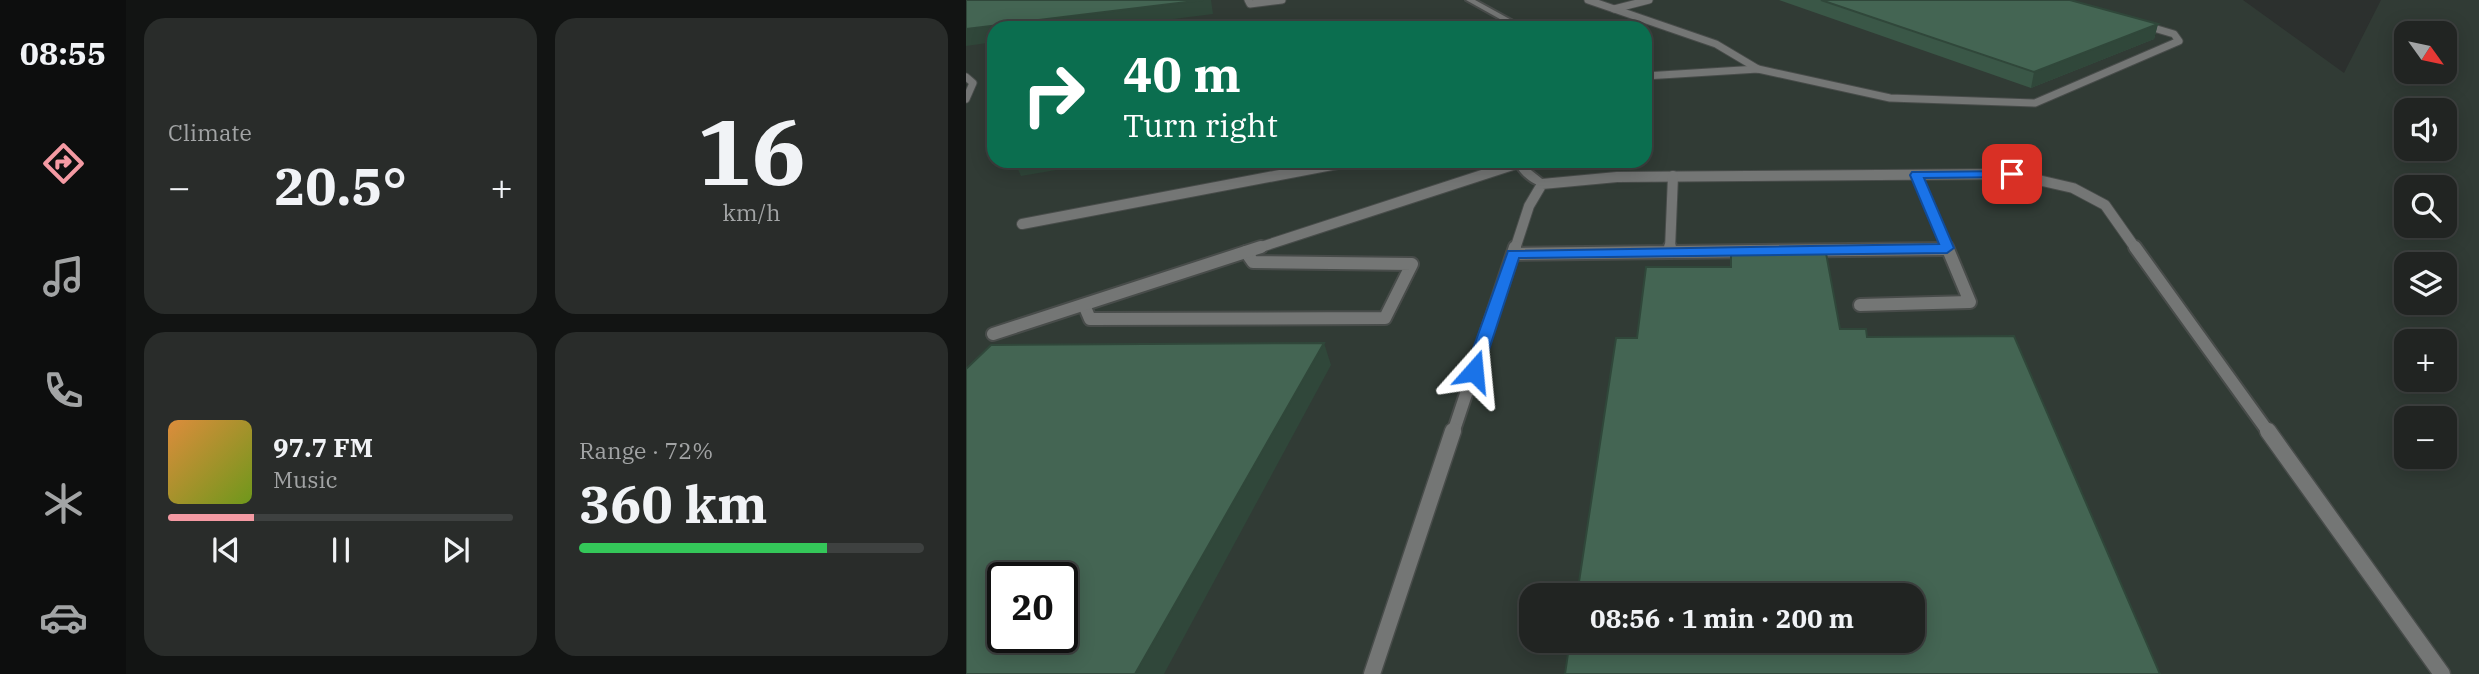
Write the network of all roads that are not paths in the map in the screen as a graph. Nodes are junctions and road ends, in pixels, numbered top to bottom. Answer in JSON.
{"nodes":[{"id":1,"x":1248,"y":0,"type":"edge"},
{"id":2,"x":1282,"y":0,"type":"edge"},
{"id":3,"x":1470,"y":0,"type":"edge"},
{"id":4,"x":1588,"y":0,"type":"edge"},
{"id":5,"x":1649,"y":0,"type":"edge"},
{"id":6,"x":1613,"y":9,"type":"junction"},
{"id":7,"x":1509,"y":21,"type":"edge"},
{"id":8,"x":1648,"y":21,"type":"edge"},
{"id":9,"x":1652,"y":22,"type":"edge"},
{"id":10,"x":2134,"y":22,"type":"edge"},
{"id":11,"x":1758,"y":69,"type":"junction"},
{"id":12,"x":1652,"y":76,"type":"edge"},
{"id":13,"x":966,"y":77,"type":"edge"},
{"id":14,"x":966,"y":99,"type":"edge"},
{"id":15,"x":1317,"y":168,"type":"edge"},
{"id":16,"x":1501,"y":168,"type":"edge"},
{"id":17,"x":1525,"y":168,"type":"edge"},
{"id":18,"x":1916,"y":175,"type":"junction"},
{"id":19,"x":1673,"y":176,"type":"junction"},
{"id":20,"x":1542,"y":184,"type":"junction"},
{"id":21,"x":1022,"y":225,"type":"dead end"},
{"id":22,"x":1947,"y":248,"type":"junction"},
{"id":23,"x":1246,"y":252,"type":"junction"},
{"id":24,"x":1670,"y":252,"type":"junction"},
{"id":25,"x":1513,"y":254,"type":"junction"},
{"id":26,"x":1084,"y":305,"type":"junction"},
{"id":27,"x":1860,"y":305,"type":"dead end"},
{"id":28,"x":993,"y":334,"type":"dead end"},
{"id":29,"x":1373,"y":674,"type":"edge"},
{"id":30,"x":2442,"y":674,"type":"edge"}],
"edges":[{"from":1,"to":2,"type":"lane"},
{"from":3,"to":7,"type":"street"},
{"from":4,"to":6,"type":"lane"},
{"from":5,"to":6,"type":"lane"},
{"from":6,"to":8,"type":"lane"},
{"from":9,"to":11,"type":"lane"},
{"from":10,"to":11,"type":"lane"},
{"from":11,"to":12,"type":"lane"},
{"from":13,"to":14,"type":"lane"},
{"from":15,"to":21,"type":"lane"},
{"from":16,"to":23,"type":"lane"},
{"from":17,"to":20,"type":"street"},
{"from":18,"to":19,"type":"lane"},
{"from":18,"to":22,"type":"lane"},
{"from":18,"to":30,"type":"lane"},
{"from":19,"to":20,"type":"lane"},
{"from":19,"to":24,"type":"lane"},
{"from":20,"to":25,"type":"lane"},
{"from":22,"to":24,"type":"lane"},
{"from":22,"to":27,"type":"lane"},
{"from":23,"to":26,"type":"lane"},
{"from":23,"to":26,"type":"lane"},
{"from":24,"to":25,"type":"lane"},
{"from":25,"to":29,"type":"lane"},
{"from":26,"to":28,"type":"lane"}]}
